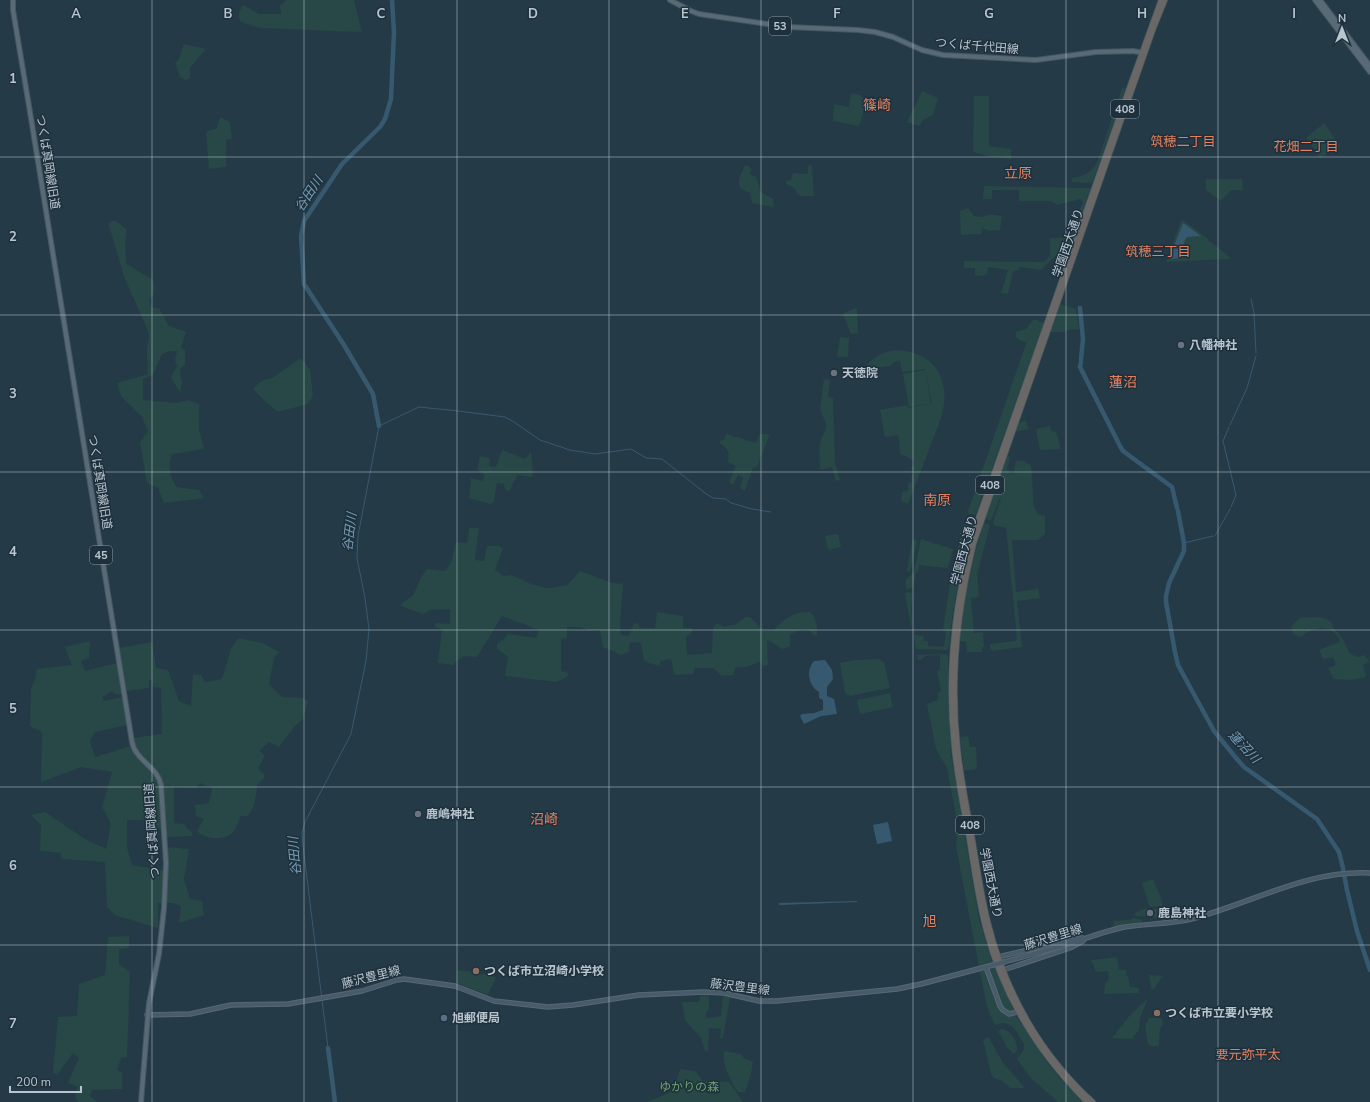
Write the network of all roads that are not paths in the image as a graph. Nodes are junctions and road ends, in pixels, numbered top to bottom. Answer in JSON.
{"nodes":[{"id":1,"x":13,"y":0,"type":"edge"},
{"id":2,"x":670,"y":0,"type":"edge"},
{"id":3,"x":1161,"y":0,"type":"edge"},
{"id":4,"x":1165,"y":0,"type":"edge"},
{"id":5,"x":1315,"y":0,"type":"edge"},
{"id":6,"x":1320,"y":0,"type":"edge"},
{"id":7,"x":1143,"y":53,"type":"junction"},
{"id":8,"x":1370,"y":66,"type":"edge"},
{"id":9,"x":1370,"y":72,"type":"edge"},
{"id":10,"x":1370,"y":873,"type":"edge"},
{"id":11,"x":1086,"y":938,"type":"junction"},
{"id":12,"x":998,"y":957,"type":"junction"},
{"id":13,"x":986,"y":967,"type":"junction"},
{"id":14,"x":1003,"y":970,"type":"junction"},
{"id":15,"x":1018,"y":1012,"type":"junction"},
{"id":16,"x":147,"y":1015,"type":"junction"},
{"id":17,"x":141,"y":1102,"type":"edge"},
{"id":18,"x":1087,"y":1102,"type":"edge"},
{"id":19,"x":1093,"y":1102,"type":"edge"}],
"edges":[{"from":1,"to":16,"type":"main road","name":"つくば真岡線旧道","number":"45"},
{"from":2,"to":7,"type":"main road","name":"つくば千代田線","number":"53"},
{"from":3,"to":7,"type":"highway","name":"学園西大通り","number":"408"},
{"from":4,"to":7,"type":"highway","name":"学園西大通り","number":"408"},
{"from":5,"to":9,"type":"main road"},
{"from":6,"to":8,"type":"main road"},
{"from":7,"to":12,"type":"highway","name":"学園西大通り","number":"408"},
{"from":7,"to":15,"type":"highway","name":"学園西大通り","number":"408"},
{"from":10,"to":11,"type":"main road","name":"藤沢豊里線"},
{"from":11,"to":12,"type":"main road"},
{"from":11,"to":13,"type":"main road","name":"藤沢豊里線","bridge":true},
{"from":11,"to":14,"type":"main road"},
{"from":12,"to":14,"type":"highway","name":"学園西大通り","number":"408"},
{"from":13,"to":15,"type":"main road"},
{"from":13,"to":16,"type":"main road","name":"藤沢豊里線"},
{"from":14,"to":19,"type":"highway","name":"学園西大通り","number":"408"},
{"from":15,"to":18,"type":"highway","name":"学園西大通り","number":"408"},
{"from":16,"to":17,"type":"main road","name":"つくば真岡線旧道","number":"45"}]}
